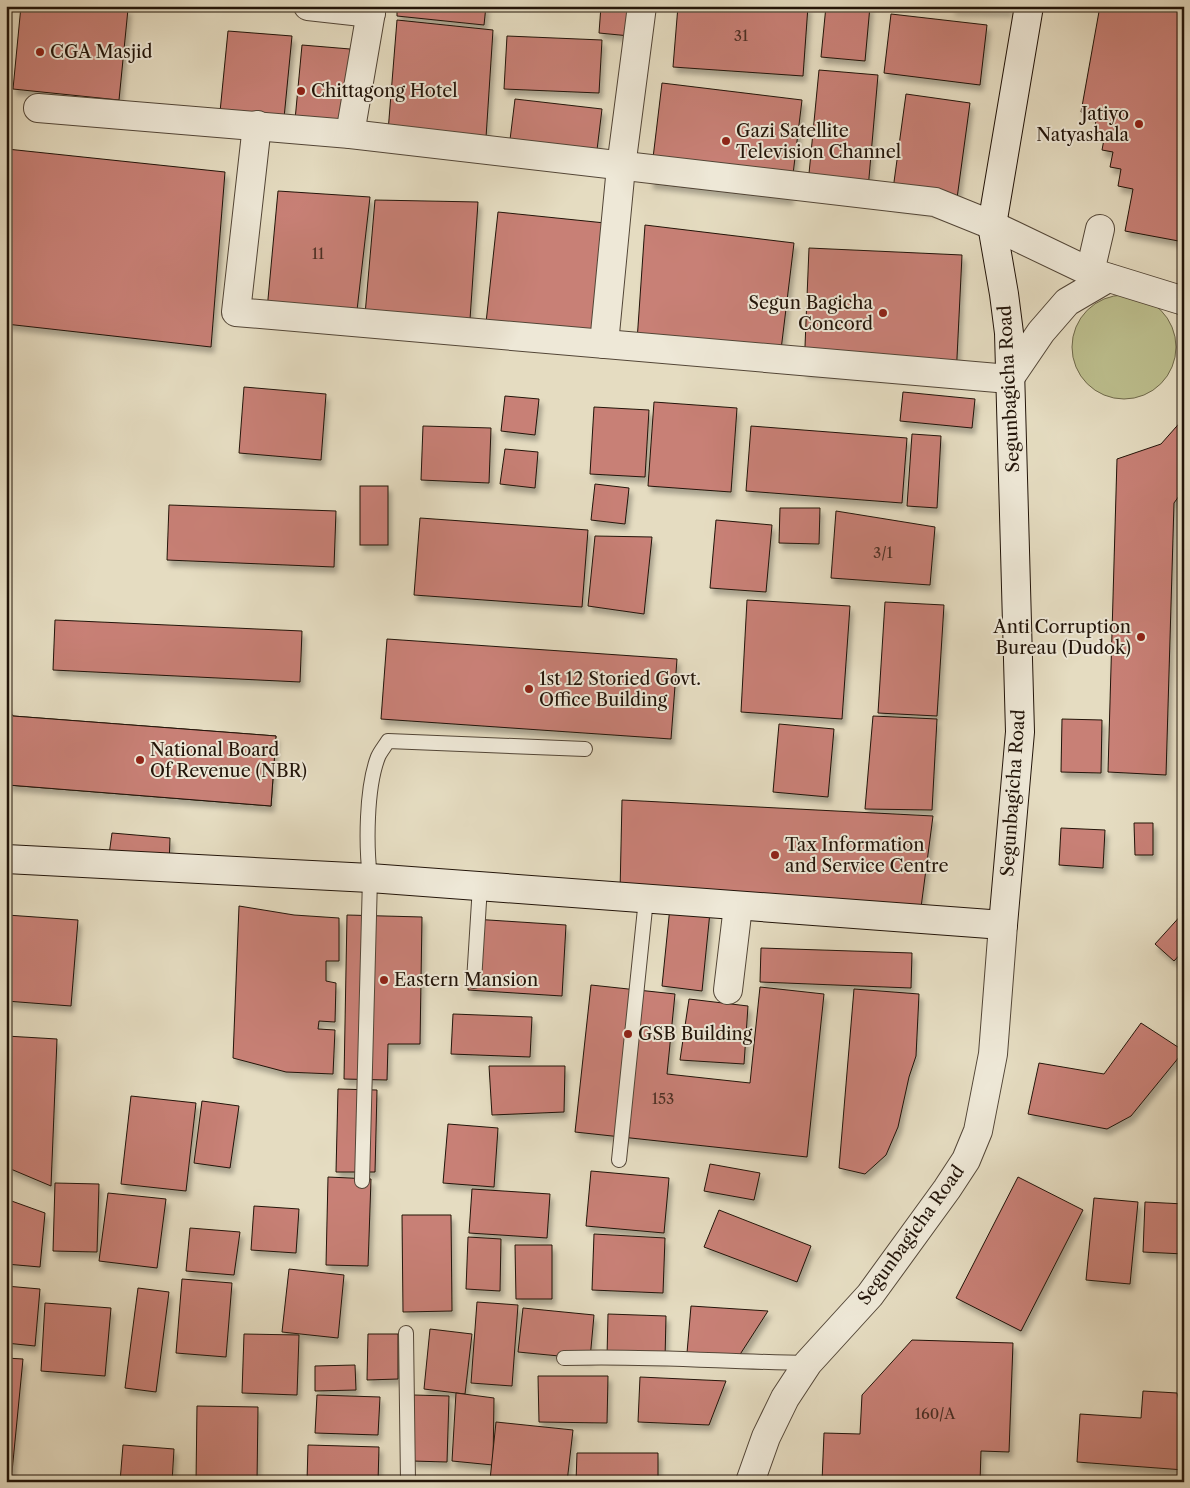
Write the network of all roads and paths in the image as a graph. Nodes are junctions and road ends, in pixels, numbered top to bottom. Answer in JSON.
{"nodes":[{"id":1,"x":308,"y":6,"type":"edge"},
{"id":2,"x":642,"y":6,"type":"edge"},
{"id":3,"x":1029,"y":6,"type":"edge"},
{"id":4,"x":371,"y":9,"type":"edge"},
{"id":5,"x":38,"y":108,"type":"dead end"},
{"id":6,"x":257,"y":125,"type":"junction"},
{"id":7,"x":350,"y":134,"type":"junction"},
{"id":8,"x":621,"y":166,"type":"junction"},
{"id":9,"x":992,"y":225,"type":"junction"},
{"id":10,"x":1100,"y":228,"type":"dead end"},
{"id":11,"x":1099,"y":275,"type":"junction"},
{"id":12,"x":1184,"y":301,"type":"edge"},
{"id":13,"x":604,"y":344,"type":"junction"},
{"id":14,"x":1008,"y":379,"type":"junction"},
{"id":15,"x":584,"y":749,"type":"dead end"},
{"id":16,"x":6,"y":859,"type":"edge"},
{"id":17,"x":370,"y":878,"type":"junction"},
{"id":18,"x":480,"y":886,"type":"junction"},
{"id":19,"x":646,"y":899,"type":"junction"},
{"id":20,"x":738,"y":906,"type":"junction"},
{"id":21,"x":1003,"y":925,"type":"junction"},
{"id":22,"x":474,"y":982,"type":"dead end"},
{"id":23,"x":728,"y":990,"type":"dead end"},
{"id":24,"x":619,"y":1160,"type":"dead end"},
{"id":25,"x":362,"y":1181,"type":"dead end"},
{"id":26,"x":406,"y":1333,"type":"dead end"},
{"id":27,"x":564,"y":1358,"type":"dead end"},
{"id":28,"x":808,"y":1363,"type":"junction"},
{"id":29,"x":408,"y":1482,"type":"edge"},
{"id":30,"x":750,"y":1482,"type":"edge"}],
"edges":[{"from":1,"to":4,"type":"street"},
{"from":2,"to":8,"type":"street"},
{"from":3,"to":9,"type":"street","name":"Segunbagicha Road"},
{"from":4,"to":7,"type":"street"},
{"from":5,"to":6,"type":"street"},
{"from":6,"to":7,"type":"street"},
{"from":6,"to":13,"type":"street"},
{"from":7,"to":8,"type":"street"},
{"from":8,"to":9,"type":"street"},
{"from":8,"to":13,"type":"street"},
{"from":9,"to":11,"type":"street"},
{"from":9,"to":14,"type":"street","name":"Segunbagicha Road"},
{"from":10,"to":11,"type":"street"},
{"from":11,"to":12,"type":"street"},
{"from":11,"to":14,"type":"street"},
{"from":13,"to":14,"type":"street"},
{"from":14,"to":21,"type":"street","name":"Segunbagicha Road"},
{"from":15,"to":17,"type":"lane"},
{"from":16,"to":17,"type":"street"},
{"from":17,"to":18,"type":"street"},
{"from":17,"to":25,"type":"lane"},
{"from":18,"to":19,"type":"street"},
{"from":18,"to":22,"type":"lane"},
{"from":19,"to":20,"type":"street"},
{"from":19,"to":24,"type":"lane"},
{"from":20,"to":21,"type":"street"},
{"from":20,"to":23,"type":"street"},
{"from":21,"to":28,"type":"street","name":"Segunbagicha Road"},
{"from":26,"to":29,"type":"lane"},
{"from":27,"to":28,"type":"lane"},
{"from":28,"to":30,"type":"street","name":"Segunbagicha Road"}]}
